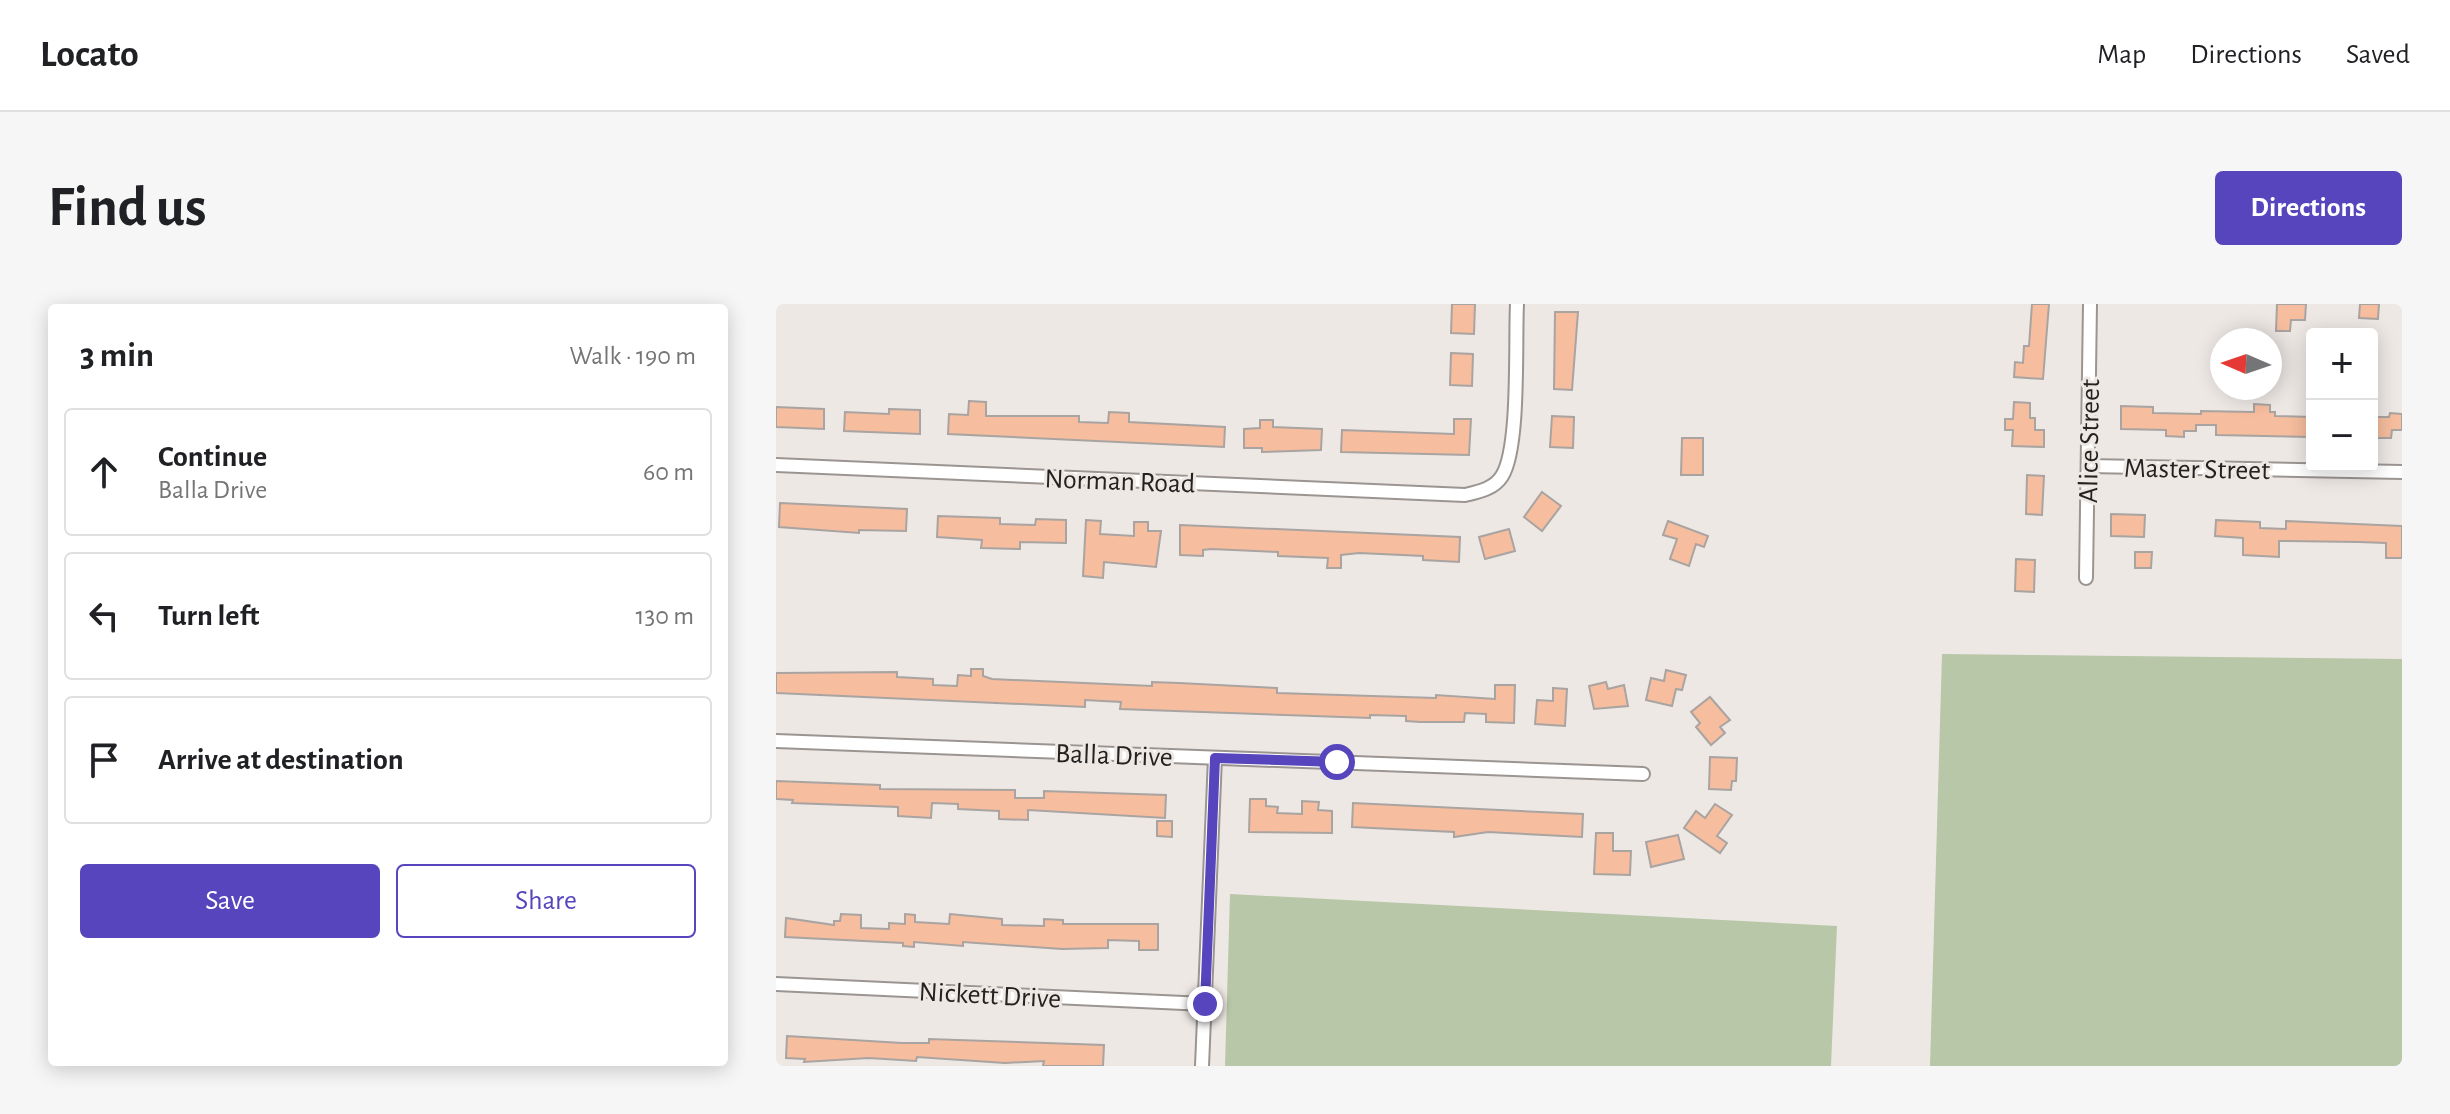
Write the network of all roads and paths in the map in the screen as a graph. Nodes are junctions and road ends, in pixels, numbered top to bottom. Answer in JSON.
{"nodes":[{"id":1,"x":1517,"y":304,"type":"edge"},
{"id":2,"x":2090,"y":304,"type":"edge"},
{"id":3,"x":776,"y":465,"type":"edge"},
{"id":4,"x":2088,"y":466,"type":"junction"},
{"id":5,"x":2402,"y":472,"type":"edge"},
{"id":6,"x":2086,"y":578,"type":"dead end"},
{"id":7,"x":776,"y":741,"type":"edge"},
{"id":8,"x":1215,"y":758,"type":"junction"},
{"id":9,"x":1643,"y":774,"type":"dead end"},
{"id":10,"x":776,"y":984,"type":"edge"},
{"id":11,"x":1205,"y":1004,"type":"junction"},
{"id":12,"x":1202,"y":1066,"type":"edge"}],
"edges":[{"from":1,"to":3,"type":"street","name":"Norman Road"},
{"from":2,"to":4,"type":"street","name":"Alice Street"},
{"from":4,"to":5,"type":"street","name":"Master Street"},
{"from":4,"to":6,"type":"street","name":"Alice Street"},
{"from":7,"to":8,"type":"street","name":"Balla Drive"},
{"from":8,"to":9,"type":"street","name":"Balla Drive"},
{"from":8,"to":11,"type":"street"},
{"from":10,"to":11,"type":"street","name":"Nickett Drive"},
{"from":11,"to":12,"type":"street"}]}
